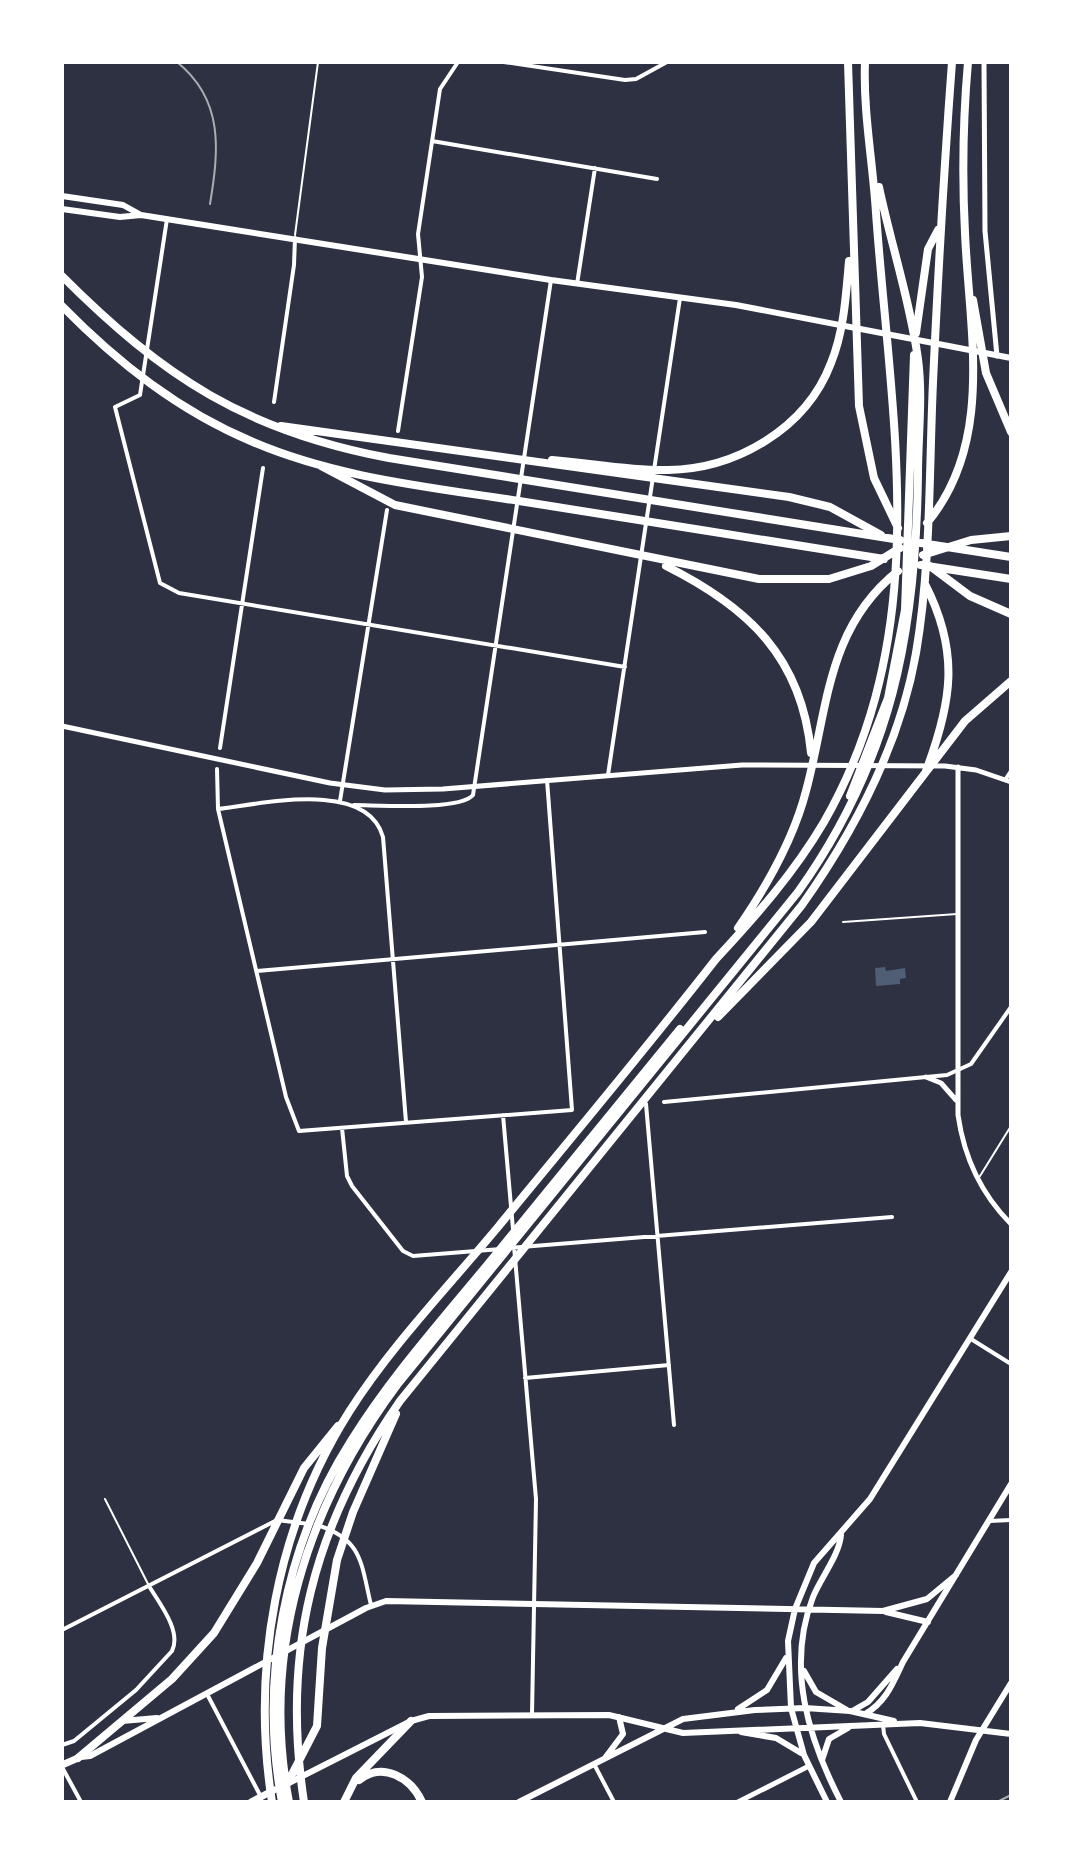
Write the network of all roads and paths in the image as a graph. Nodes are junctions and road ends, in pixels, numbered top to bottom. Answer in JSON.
{"nodes":[{"id":1,"x":318,"y":62,"type":"edge"},
{"id":2,"x":458,"y":62,"type":"edge"},
{"id":3,"x":504,"y":62,"type":"edge"},
{"id":4,"x":667,"y":62,"type":"edge"},
{"id":5,"x":848,"y":62,"type":"edge"},
{"id":6,"x":865,"y":62,"type":"edge"},
{"id":7,"x":952,"y":62,"type":"edge"},
{"id":8,"x":968,"y":62,"type":"edge"},
{"id":9,"x":984,"y":62,"type":"edge"},
{"id":10,"x":432,"y":141,"type":"junction"},
{"id":11,"x":872,"y":155,"type":"junction"},
{"id":12,"x":595,"y":168,"type":"junction"},
{"id":13,"x":657,"y":179,"type":"dead end"},
{"id":14,"x":62,"y":196,"type":"edge"},
{"id":15,"x":62,"y":209,"type":"edge"},
{"id":16,"x":141,"y":215,"type":"junction"},
{"id":17,"x":167,"y":219,"type":"junction"},
{"id":18,"x":939,"y":227,"type":"junction"},
{"id":19,"x":295,"y":238,"type":"junction"},
{"id":20,"x":852,"y":241,"type":"junction"},
{"id":21,"x":420,"y":259,"type":"junction"},
{"id":22,"x":966,"y":264,"type":"junction"},
{"id":23,"x":62,"y":276,"type":"edge"},
{"id":24,"x":551,"y":280,"type":"junction"},
{"id":25,"x":577,"y":284,"type":"junction"},
{"id":26,"x":680,"y":296,"type":"junction"},
{"id":27,"x":62,"y":306,"type":"edge"},
{"id":28,"x":915,"y":341,"type":"junction"},
{"id":29,"x":997,"y":356,"type":"junction"},
{"id":30,"x":1011,"y":358,"type":"edge"},
{"id":31,"x":274,"y":402,"type":"dead end"},
{"id":32,"x":263,"y":423,"type":"junction"},
{"id":33,"x":398,"y":431,"type":"dead end"},
{"id":34,"x":1011,"y":432,"type":"edge"},
{"id":35,"x":508,"y":457,"type":"junction"},
{"id":36,"x":321,"y":466,"type":"junction"},
{"id":37,"x":263,"y":468,"type":"dead end"},
{"id":38,"x":387,"y":510,"type":"dead end"},
{"id":39,"x":1011,"y":536,"type":"edge"},
{"id":40,"x":1011,"y":557,"type":"edge"},
{"id":41,"x":656,"y":561,"type":"junction"},
{"id":42,"x":1011,"y":579,"type":"edge"},
{"id":43,"x":242,"y":604,"type":"junction"},
{"id":44,"x":1011,"y":614,"type":"edge"},
{"id":45,"x":370,"y":624,"type":"junction"},
{"id":46,"x":497,"y":645,"type":"junction"},
{"id":47,"x":625,"y":667,"type":"junction"},
{"id":48,"x":1011,"y":681,"type":"edge"},
{"id":49,"x":62,"y":726,"type":"edge"},
{"id":50,"x":220,"y":748,"type":"dead end"},
{"id":51,"x":812,"y":766,"type":"junction"},
{"id":52,"x":958,"y":767,"type":"junction"},
{"id":53,"x":217,"y":769,"type":"dead end"},
{"id":54,"x":926,"y":771,"type":"junction"},
{"id":55,"x":1011,"y":771,"type":"edge"},
{"id":56,"x":608,"y":775,"type":"junction"},
{"id":57,"x":547,"y":780,"type":"junction"},
{"id":58,"x":1008,"y":781,"type":"edge"},
{"id":59,"x":475,"y":786,"type":"junction"},
{"id":60,"x":340,"y":801,"type":"junction"},
{"id":61,"x":354,"y":805,"type":"junction"},
{"id":62,"x":218,"y":809,"type":"junction"},
{"id":63,"x":957,"y":914,"type":"junction"},
{"id":64,"x":843,"y":922,"type":"dead end"},
{"id":65,"x":705,"y":932,"type":"dead end"},
{"id":66,"x":559,"y":945,"type":"junction"},
{"id":67,"x":716,"y":959,"type":"junction"},
{"id":68,"x":393,"y":960,"type":"junction"},
{"id":69,"x":257,"y":971,"type":"junction"},
{"id":70,"x":1011,"y":1007,"type":"edge"},
{"id":71,"x":692,"y":1043,"type":"junction"},
{"id":72,"x":956,"y":1072,"type":"junction"},
{"id":73,"x":926,"y":1077,"type":"junction"},
{"id":74,"x":642,"y":1080,"type":"junction"},
{"id":75,"x":956,"y":1100,"type":"junction"},
{"id":76,"x":664,"y":1102,"type":"dead end"},
{"id":77,"x":646,"y":1104,"type":"dead end"},
{"id":78,"x":503,"y":1115,"type":"junction"},
{"id":79,"x":406,"y":1122,"type":"junction"},
{"id":80,"x":1011,"y":1126,"type":"edge"},
{"id":81,"x":342,"y":1128,"type":"junction"},
{"id":82,"x":977,"y":1180,"type":"junction"},
{"id":83,"x":892,"y":1217,"type":"dead end"},
{"id":84,"x":1011,"y":1224,"type":"edge"},
{"id":85,"x":658,"y":1236,"type":"junction"},
{"id":86,"x":514,"y":1247,"type":"junction"},
{"id":87,"x":1011,"y":1272,"type":"edge"},
{"id":88,"x":971,"y":1339,"type":"junction"},
{"id":89,"x":1011,"y":1364,"type":"edge"},
{"id":90,"x":669,"y":1365,"type":"junction"},
{"id":91,"x":525,"y":1378,"type":"junction"},
{"id":92,"x":400,"y":1401,"type":"junction"},
{"id":93,"x":349,"y":1412,"type":"junction"},
{"id":94,"x":674,"y":1425,"type":"dead end"},
{"id":95,"x":1011,"y":1484,"type":"edge"},
{"id":96,"x":105,"y":1499,"type":"dead end"},
{"id":97,"x":1011,"y":1520,"type":"edge"},
{"id":98,"x":988,"y":1521,"type":"junction"},
{"id":99,"x":841,"y":1535,"type":"junction"},
{"id":100,"x":956,"y":1575,"type":"junction"},
{"id":101,"x":149,"y":1586,"type":"junction"},
{"id":102,"x":535,"y":1603,"type":"junction"},
{"id":103,"x":371,"y":1605,"type":"junction"},
{"id":104,"x":795,"y":1609,"type":"junction"},
{"id":105,"x":809,"y":1610,"type":"junction"},
{"id":106,"x":883,"y":1611,"type":"junction"},
{"id":107,"x":928,"y":1622,"type":"junction"},
{"id":108,"x":62,"y":1630,"type":"edge"},
{"id":109,"x":787,"y":1654,"type":"junction"},
{"id":110,"x":903,"y":1662,"type":"junction"},
{"id":111,"x":802,"y":1668,"type":"junction"},
{"id":112,"x":1011,"y":1683,"type":"edge"},
{"id":113,"x":207,"y":1694,"type":"junction"},
{"id":114,"x":791,"y":1708,"type":"junction"},
{"id":115,"x":805,"y":1708,"type":"junction"},
{"id":116,"x":850,"y":1711,"type":"junction"},
{"id":117,"x":730,"y":1712,"type":"junction"},
{"id":118,"x":172,"y":1714,"type":"junction"},
{"id":119,"x":865,"y":1714,"type":"junction"},
{"id":120,"x":532,"y":1715,"type":"junction"},
{"id":121,"x":619,"y":1717,"type":"junction"},
{"id":122,"x":122,"y":1721,"type":"junction"},
{"id":123,"x":411,"y":1721,"type":"junction"},
{"id":124,"x":883,"y":1722,"type":"junction"},
{"id":125,"x":852,"y":1726,"type":"junction"},
{"id":126,"x":795,"y":1727,"type":"junction"},
{"id":127,"x":808,"y":1727,"type":"junction"},
{"id":128,"x":730,"y":1729,"type":"junction"},
{"id":129,"x":983,"y":1729,"type":"junction"},
{"id":130,"x":662,"y":1731,"type":"junction"},
{"id":131,"x":1011,"y":1734,"type":"edge"},
{"id":132,"x":62,"y":1745,"type":"edge"},
{"id":133,"x":804,"y":1755,"type":"junction"},
{"id":134,"x":78,"y":1758,"type":"junction"},
{"id":135,"x":604,"y":1760,"type":"junction"},
{"id":136,"x":594,"y":1764,"type":"junction"},
{"id":137,"x":62,"y":1766,"type":"edge"},
{"id":138,"x":809,"y":1766,"type":"junction"},
{"id":139,"x":823,"y":1768,"type":"junction"},
{"id":140,"x":287,"y":1784,"type":"junction"},
{"id":141,"x":261,"y":1797,"type":"junction"},
{"id":142,"x":345,"y":1799,"type":"edge"},
{"id":143,"x":81,"y":1802,"type":"edge"},
{"id":144,"x":251,"y":1802,"type":"edge"},
{"id":145,"x":272,"y":1802,"type":"edge"},
{"id":146,"x":282,"y":1802,"type":"edge"},
{"id":147,"x":289,"y":1802,"type":"edge"},
{"id":148,"x":304,"y":1802,"type":"edge"},
{"id":149,"x":422,"y":1802,"type":"edge"},
{"id":150,"x":519,"y":1802,"type":"edge"},
{"id":151,"x":614,"y":1802,"type":"edge"},
{"id":152,"x":738,"y":1802,"type":"edge"},
{"id":153,"x":827,"y":1802,"type":"edge"},
{"id":154,"x":841,"y":1802,"type":"edge"},
{"id":155,"x":917,"y":1802,"type":"edge"},
{"id":156,"x":950,"y":1802,"type":"edge"}],
"edges":[{"from":1,"to":19,"type":"lane"},
{"from":2,"to":10,"type":"street"},
{"from":3,"to":4,"type":"street"},
{"from":5,"to":20,"type":"highway"},
{"from":6,"to":11,"type":"highway"},
{"from":7,"to":18,"type":"highway"},
{"from":8,"to":22,"type":"highway"},
{"from":9,"to":29,"type":"street"},
{"from":10,"to":12,"type":"street"},
{"from":10,"to":21,"type":"street"},
{"from":11,"to":28,"type":"highway"},
{"from":11,"to":67,"type":"highway"},
{"from":12,"to":13,"type":"street"},
{"from":12,"to":25,"type":"street"},
{"from":14,"to":16,"type":"main road"},
{"from":15,"to":16,"type":"main road"},
{"from":16,"to":17,"type":"main road"},
{"from":17,"to":19,"type":"main road"},
{"from":17,"to":43,"type":"street"},
{"from":18,"to":28,"type":"highway"},
{"from":18,"to":71,"type":"highway"},
{"from":19,"to":21,"type":"main road"},
{"from":19,"to":31,"type":"street"},
{"from":20,"to":35,"type":"highway"},
{"from":20,"to":44,"type":"highway"},
{"from":21,"to":24,"type":"main road"},
{"from":21,"to":33,"type":"street"},
{"from":22,"to":34,"type":"highway"},
{"from":22,"to":41,"type":"highway"},
{"from":23,"to":32,"type":"highway"},
{"from":24,"to":25,"type":"main road"},
{"from":24,"to":46,"type":"street"},
{"from":25,"to":26,"type":"main road"},
{"from":26,"to":29,"type":"main road"},
{"from":26,"to":47,"type":"street"},
{"from":27,"to":36,"type":"highway"},
{"from":28,"to":74,"type":"highway"},
{"from":29,"to":30,"type":"main road"},
{"from":32,"to":35,"type":"highway"},
{"from":32,"to":40,"type":"highway"},
{"from":35,"to":54,"type":"highway"},
{"from":36,"to":41,"type":"highway"},
{"from":36,"to":42,"type":"highway"},
{"from":37,"to":43,"type":"street"},
{"from":38,"to":45,"type":"street"},
{"from":39,"to":51,"type":"highway"},
{"from":41,"to":51,"type":"highway"},
{"from":43,"to":45,"type":"street"},
{"from":43,"to":50,"type":"street"},
{"from":45,"to":46,"type":"street"},
{"from":45,"to":60,"type":"street"},
{"from":46,"to":47,"type":"street"},
{"from":46,"to":59,"type":"street"},
{"from":47,"to":56,"type":"street"},
{"from":48,"to":54,"type":"highway"},
{"from":49,"to":59,"type":"street"},
{"from":51,"to":67,"type":"highway"},
{"from":52,"to":56,"type":"street"},
{"from":52,"to":58,"type":"street"},
{"from":52,"to":63,"type":"street"},
{"from":53,"to":62,"type":"street"},
{"from":54,"to":71,"type":"highway"},
{"from":55,"to":58,"type":"street"},
{"from":56,"to":57,"type":"street"},
{"from":57,"to":59,"type":"street"},
{"from":57,"to":66,"type":"street"},
{"from":59,"to":61,"type":"street"},
{"from":60,"to":61,"type":"street"},
{"from":60,"to":62,"type":"street"},
{"from":61,"to":68,"type":"street"},
{"from":62,"to":69,"type":"street"},
{"from":63,"to":64,"type":"lane"},
{"from":63,"to":72,"type":"street"},
{"from":65,"to":66,"type":"street"},
{"from":66,"to":68,"type":"street"},
{"from":66,"to":78,"type":"street"},
{"from":67,"to":93,"type":"highway"},
{"from":68,"to":69,"type":"street"},
{"from":68,"to":79,"type":"street"},
{"from":69,"to":81,"type":"street"},
{"from":70,"to":72,"type":"street"},
{"from":71,"to":92,"type":"highway"},
{"from":72,"to":73,"type":"street"},
{"from":72,"to":75,"type":"street"},
{"from":73,"to":75,"type":"street"},
{"from":73,"to":76,"type":"street"},
{"from":74,"to":146,"type":"highway"},
{"from":74,"to":147,"type":"highway"},
{"from":75,"to":82,"type":"street"},
{"from":77,"to":85,"type":"street"},
{"from":78,"to":79,"type":"street"},
{"from":78,"to":86,"type":"street"},
{"from":79,"to":81,"type":"street"},
{"from":80,"to":82,"type":"lane"},
{"from":81,"to":86,"type":"street"},
{"from":82,"to":84,"type":"street"},
{"from":83,"to":85,"type":"street"},
{"from":85,"to":86,"type":"street"},
{"from":85,"to":90,"type":"street"},
{"from":86,"to":91,"type":"street"},
{"from":87,"to":88,"type":"main road"},
{"from":88,"to":89,"type":"street"},
{"from":88,"to":99,"type":"main road"},
{"from":90,"to":91,"type":"street"},
{"from":90,"to":94,"type":"street"},
{"from":91,"to":102,"type":"street"},
{"from":92,"to":140,"type":"highway"},
{"from":92,"to":148,"type":"highway"},
{"from":93,"to":122,"type":"highway"},
{"from":93,"to":145,"type":"highway"},
{"from":95,"to":98,"type":"main road"},
{"from":96,"to":101,"type":"lane"},
{"from":97,"to":98,"type":"street"},
{"from":98,"to":100,"type":"main road"},
{"from":99,"to":104,"type":"main road"},
{"from":99,"to":105,"type":"main road"},
{"from":100,"to":106,"type":"main road"},
{"from":100,"to":107,"type":"main road"},
{"from":101,"to":103,"type":"street"},
{"from":101,"to":108,"type":"street"},
{"from":101,"to":132,"type":"street"},
{"from":102,"to":103,"type":"main road"},
{"from":102,"to":104,"type":"main road"},
{"from":102,"to":120,"type":"street"},
{"from":103,"to":113,"type":"main road"},
{"from":104,"to":105,"type":"main road"},
{"from":104,"to":109,"type":"main road"},
{"from":105,"to":106,"type":"main road"},
{"from":105,"to":111,"type":"main road"},
{"from":106,"to":107,"type":"main road"},
{"from":107,"to":110,"type":"main road"},
{"from":109,"to":114,"type":"main road"},
{"from":109,"to":117,"type":"main road"},
{"from":110,"to":116,"type":"main road"},
{"from":110,"to":119,"type":"main road"},
{"from":111,"to":115,"type":"main road"},
{"from":111,"to":116,"type":"main road"},
{"from":112,"to":129,"type":"main road"},
{"from":113,"to":118,"type":"main road"},
{"from":113,"to":141,"type":"street"},
{"from":114,"to":115,"type":"main road"},
{"from":114,"to":117,"type":"main road"},
{"from":114,"to":126,"type":"main road"},
{"from":115,"to":116,"type":"main road"},
{"from":115,"to":127,"type":"main road"},
{"from":116,"to":119,"type":"main road"},
{"from":117,"to":130,"type":"main road"},
{"from":118,"to":122,"type":"main road"},
{"from":118,"to":134,"type":"main road"},
{"from":119,"to":124,"type":"main road"},
{"from":120,"to":121,"type":"main road"},
{"from":120,"to":123,"type":"main road"},
{"from":121,"to":130,"type":"main road"},
{"from":121,"to":135,"type":"main road"},
{"from":122,"to":134,"type":"highway"},
{"from":123,"to":140,"type":"main road"},
{"from":123,"to":142,"type":"highway"},
{"from":124,"to":125,"type":"main road"},
{"from":124,"to":129,"type":"main road"},
{"from":124,"to":155,"type":"street"},
{"from":125,"to":127,"type":"main road"},
{"from":125,"to":139,"type":"main road"},
{"from":126,"to":127,"type":"main road"},
{"from":126,"to":128,"type":"main road"},
{"from":126,"to":133,"type":"main road"},
{"from":127,"to":139,"type":"main road"},
{"from":128,"to":130,"type":"main road"},
{"from":128,"to":133,"type":"main road"},
{"from":129,"to":131,"type":"main road"},
{"from":129,"to":156,"type":"main road"},
{"from":130,"to":135,"type":"main road"},
{"from":133,"to":138,"type":"main road"},
{"from":134,"to":137,"type":"main road"},
{"from":135,"to":136,"type":"main road"},
{"from":136,"to":150,"type":"main road"},
{"from":136,"to":151,"type":"street"},
{"from":137,"to":143,"type":"street"},
{"from":138,"to":152,"type":"street"},
{"from":138,"to":153,"type":"main road"},
{"from":139,"to":154,"type":"main road"},
{"from":140,"to":141,"type":"main road"},
{"from":141,"to":144,"type":"main road"},
{"from":142,"to":149,"type":"highway"}]}
